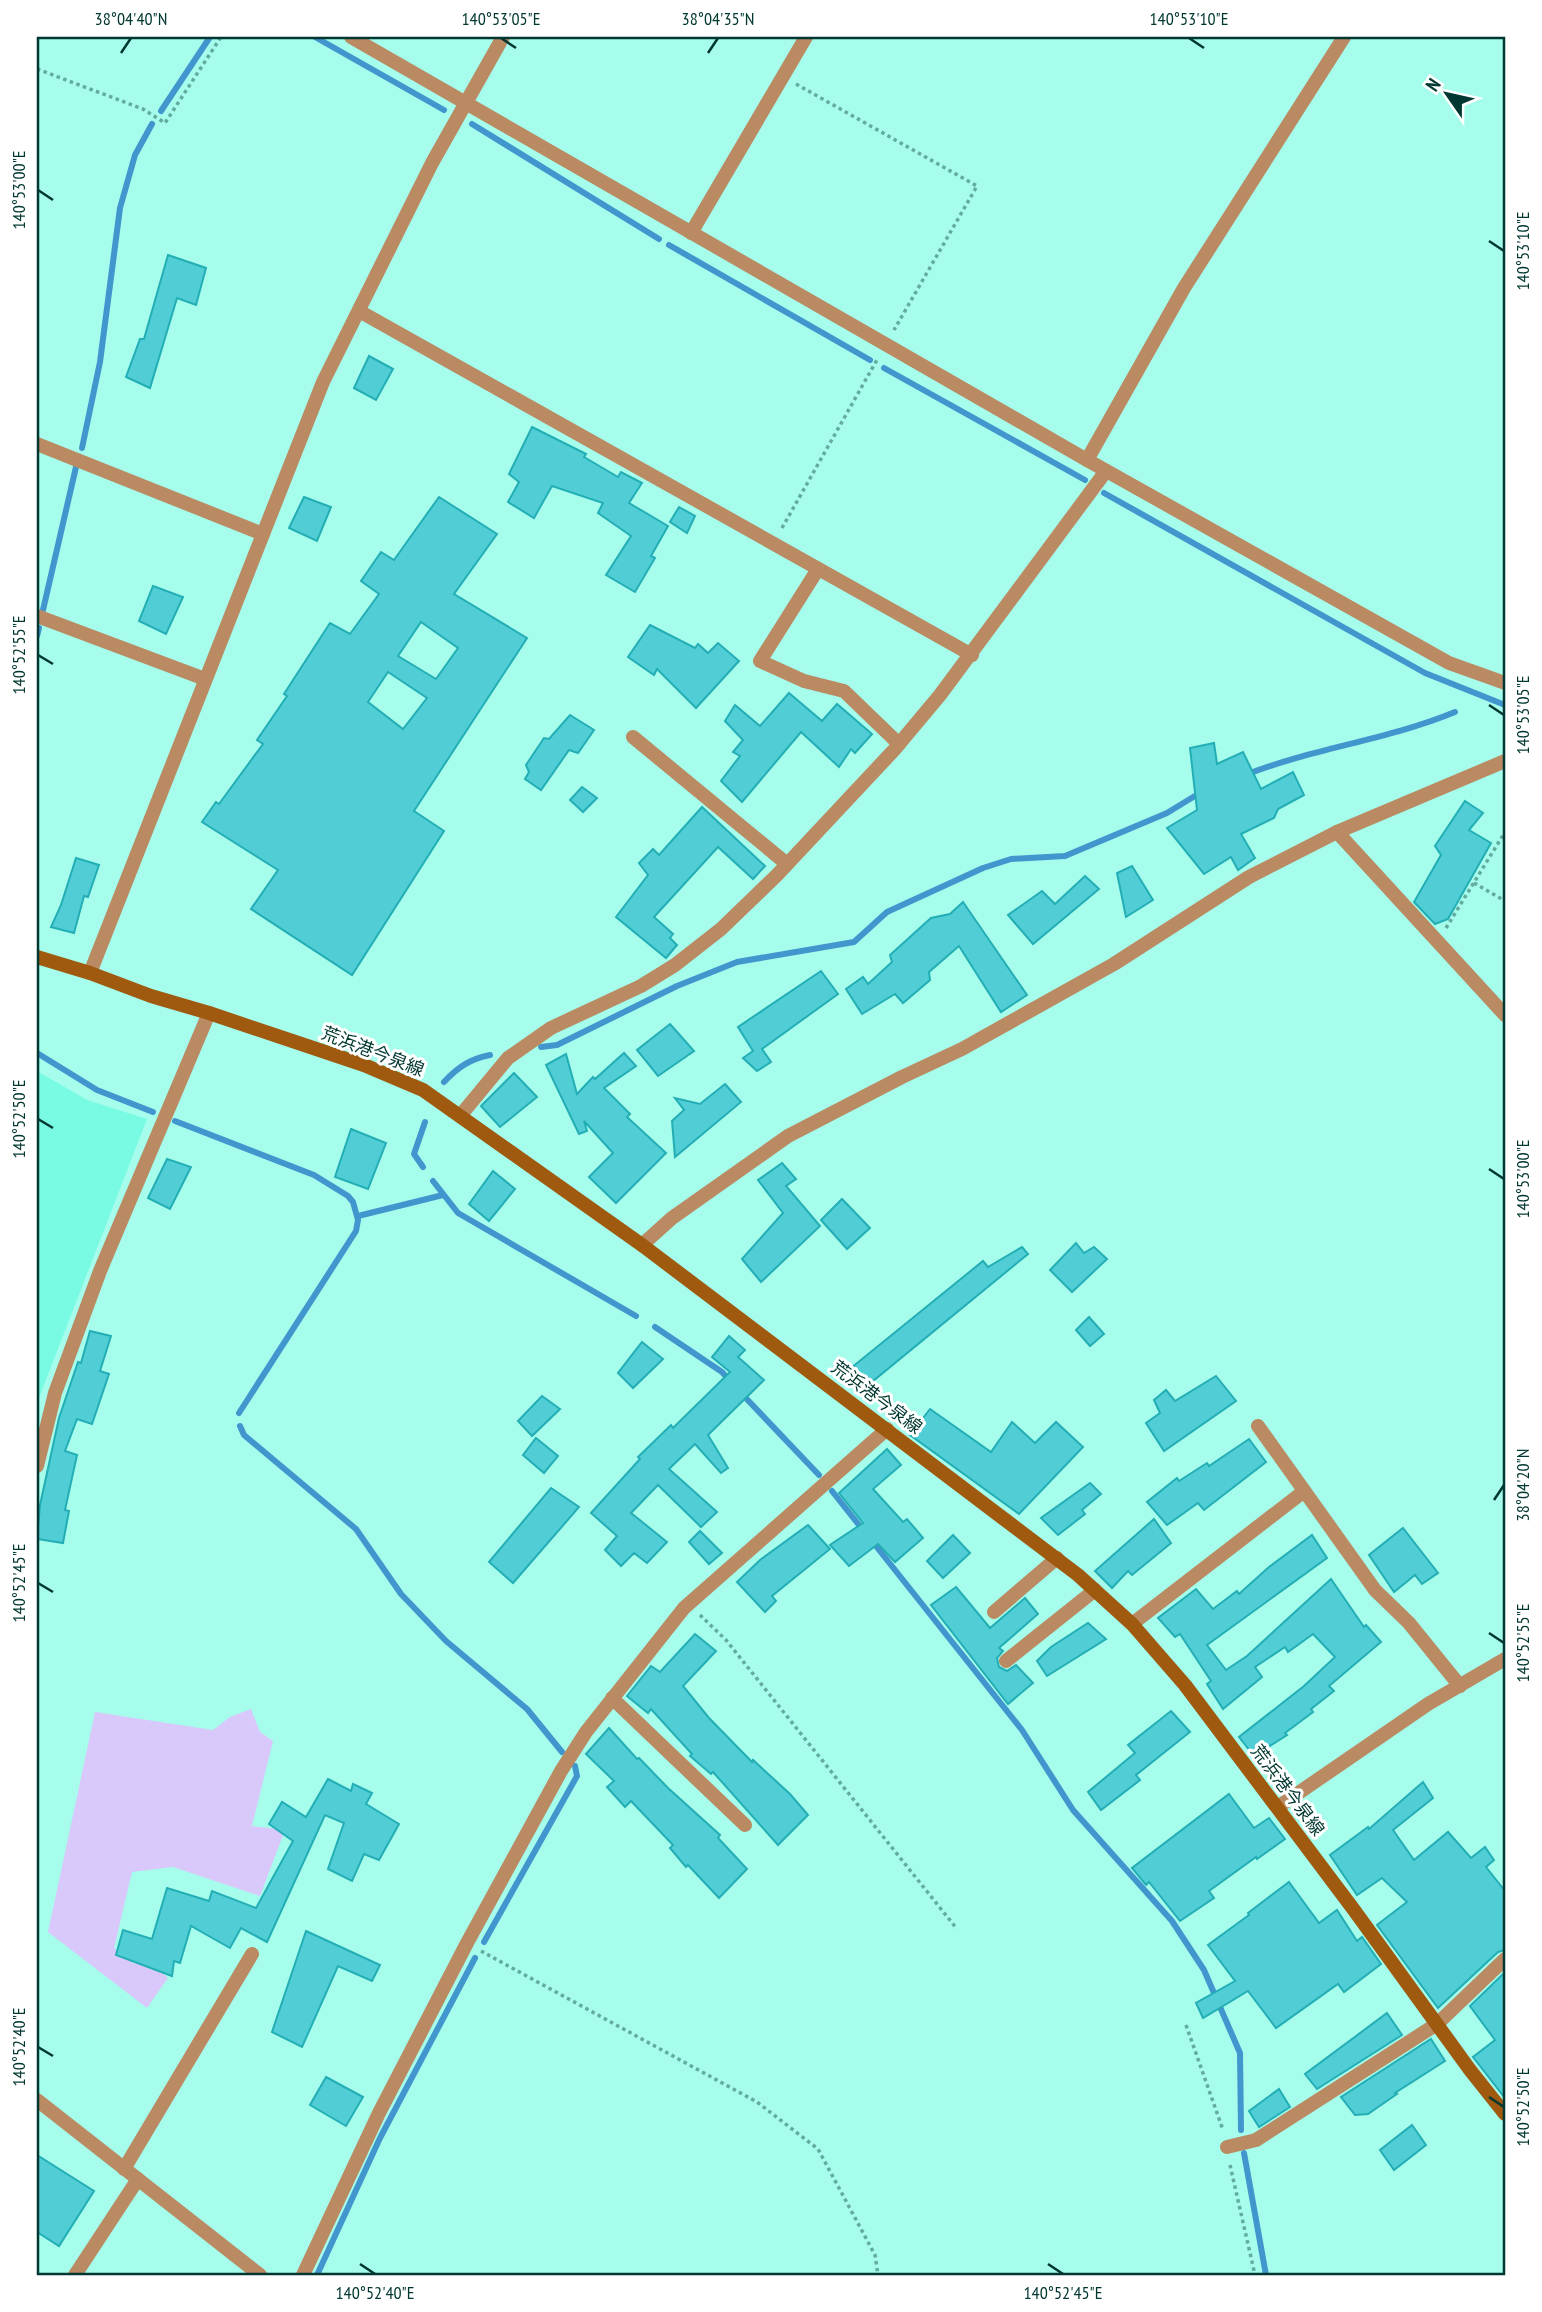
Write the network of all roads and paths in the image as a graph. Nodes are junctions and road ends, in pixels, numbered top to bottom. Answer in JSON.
{"nodes":[{"id":1,"x":221,"y":37,"type":"edge"},
{"id":2,"x":351,"y":37,"type":"edge"},
{"id":3,"x":503,"y":37,"type":"edge"},
{"id":4,"x":806,"y":37,"type":"edge"},
{"id":5,"x":1344,"y":37,"type":"edge"},
{"id":6,"x":37,"y":69,"type":"edge"},
{"id":7,"x":782,"y":77,"type":"junction"},
{"id":8,"x":466,"y":103,"type":"junction"},
{"id":9,"x":691,"y":233,"type":"junction"},
{"id":10,"x":359,"y":311,"type":"junction"},
{"id":11,"x":886,"y":345,"type":"junction"},
{"id":12,"x":37,"y":444,"type":"edge"},
{"id":13,"x":1087,"y":460,"type":"junction"},
{"id":14,"x":1106,"y":471,"type":"junction"},
{"id":15,"x":263,"y":534,"type":"junction"},
{"id":16,"x":774,"y":544,"type":"junction"},
{"id":17,"x":818,"y":569,"type":"junction"},
{"id":18,"x":37,"y":616,"type":"edge"},
{"id":19,"x":972,"y":654,"type":"junction"},
{"id":20,"x":205,"y":680,"type":"junction"},
{"id":21,"x":1505,"y":683,"type":"edge"},
{"id":22,"x":633,"y":737,"type":"dead end"},
{"id":23,"x":899,"y":744,"type":"junction"},
{"id":24,"x":1505,"y":761,"type":"edge"},
{"id":25,"x":1336,"y":832,"type":"junction"},
{"id":26,"x":1505,"y":832,"type":"edge"},
{"id":27,"x":787,"y":864,"type":"junction"},
{"id":28,"x":1474,"y":883,"type":"junction"},
{"id":29,"x":1505,"y":901,"type":"edge"},
{"id":30,"x":1438,"y":941,"type":"junction"},
{"id":31,"x":37,"y":957,"type":"edge"},
{"id":32,"x":90,"y":973,"type":"junction"},
{"id":33,"x":209,"y":1013,"type":"junction"},
{"id":34,"x":1505,"y":1015,"type":"edge"},
{"id":35,"x":460,"y":1116,"type":"junction"},
{"id":36,"x":642,"y":1245,"type":"junction"},
{"id":37,"x":1258,"y":1426,"type":"dead end"},
{"id":38,"x":887,"y":1429,"type":"junction"},
{"id":39,"x":40,"y":1435,"type":"edge"},
{"id":40,"x":37,"y":1466,"type":"edge"},
{"id":41,"x":1303,"y":1492,"type":"junction"},
{"id":42,"x":1057,"y":1558,"type":"junction"},
{"id":43,"x":1095,"y":1590,"type":"junction"},
{"id":44,"x":688,"y":1604,"type":"junction"},
{"id":45,"x":995,"y":1612,"type":"dead end"},
{"id":46,"x":1132,"y":1624,"type":"junction"},
{"id":47,"x":1505,"y":1659,"type":"edge"},
{"id":48,"x":1006,"y":1661,"type":"dead end"},
{"id":49,"x":1460,"y":1686,"type":"junction"},
{"id":50,"x":612,"y":1698,"type":"junction"},
{"id":51,"x":1278,"y":1807,"type":"junction"},
{"id":52,"x":745,"y":1825,"type":"dead end"},
{"id":53,"x":957,"y":1929,"type":"dead end"},
{"id":54,"x":467,"y":1943,"type":"junction"},
{"id":55,"x":252,"y":1954,"type":"dead end"},
{"id":56,"x":1505,"y":1959,"type":"edge"},
{"id":57,"x":1437,"y":2024,"type":"junction"},
{"id":58,"x":37,"y":2100,"type":"edge"},
{"id":59,"x":1505,"y":2114,"type":"edge"},
{"id":60,"x":1227,"y":2147,"type":"dead end"},
{"id":61,"x":124,"y":2169,"type":"junction"},
{"id":62,"x":138,"y":2179,"type":"junction"},
{"id":63,"x":75,"y":2275,"type":"edge"},
{"id":64,"x":260,"y":2275,"type":"edge"},
{"id":65,"x":303,"y":2275,"type":"edge"},
{"id":66,"x":878,"y":2275,"type":"edge"}],
"edges":[{"from":1,"to":6,"type":"path"},
{"from":2,"to":8,"type":"street"},
{"from":3,"to":8,"type":"street"},
{"from":4,"to":7,"type":"street"},
{"from":5,"to":13,"type":"street"},
{"from":7,"to":9,"type":"street"},
{"from":7,"to":11,"type":"path"},
{"from":8,"to":9,"type":"street"},
{"from":8,"to":10,"type":"street"},
{"from":9,"to":11,"type":"street"},
{"from":10,"to":15,"type":"street"},
{"from":10,"to":16,"type":"street"},
{"from":11,"to":13,"type":"street"},
{"from":11,"to":16,"type":"path"},
{"from":12,"to":15,"type":"street"},
{"from":13,"to":14,"type":"street"},
{"from":14,"to":19,"type":"street"},
{"from":14,"to":21,"type":"street"},
{"from":15,"to":20,"type":"street"},
{"from":16,"to":17,"type":"street"},
{"from":17,"to":19,"type":"street"},
{"from":17,"to":23,"type":"street"},
{"from":18,"to":20,"type":"street"},
{"from":19,"to":23,"type":"street"},
{"from":20,"to":32,"type":"street"},
{"from":22,"to":27,"type":"street"},
{"from":23,"to":27,"type":"street"},
{"from":24,"to":25,"type":"street"},
{"from":25,"to":30,"type":"street"},
{"from":25,"to":36,"type":"street"},
{"from":26,"to":28,"type":"path"},
{"from":27,"to":35,"type":"street"},
{"from":28,"to":29,"type":"path"},
{"from":28,"to":30,"type":"path"},
{"from":30,"to":34,"type":"street"},
{"from":31,"to":32,"type":"main road","name":"荒浜港今泉線"},
{"from":32,"to":33,"type":"main road","name":"荒浜港今泉線"},
{"from":33,"to":35,"type":"main road","name":"荒浜港今泉線"},
{"from":33,"to":39,"type":"street"},
{"from":35,"to":36,"type":"main road","name":"荒浜港今泉線"},
{"from":36,"to":38,"type":"main road","name":"荒浜港今泉線"},
{"from":37,"to":41,"type":"street"},
{"from":38,"to":42,"type":"main road","name":"荒浜港今泉線"},
{"from":38,"to":44,"type":"street"},
{"from":39,"to":40,"type":"street"},
{"from":41,"to":46,"type":"street"},
{"from":41,"to":49,"type":"street"},
{"from":42,"to":43,"type":"main road","name":"荒浜港今泉線"},
{"from":42,"to":45,"type":"street"},
{"from":43,"to":46,"type":"main road","name":"荒浜港今泉線"},
{"from":43,"to":48,"type":"street"},
{"from":44,"to":50,"type":"street"},
{"from":44,"to":53,"type":"path"},
{"from":46,"to":51,"type":"main road","name":"荒浜港今泉線"},
{"from":47,"to":49,"type":"street"},
{"from":49,"to":51,"type":"street"},
{"from":50,"to":52,"type":"street"},
{"from":50,"to":54,"type":"street"},
{"from":51,"to":57,"type":"main road","name":"荒浜港今泉線"},
{"from":54,"to":65,"type":"street"},
{"from":54,"to":66,"type":"path"},
{"from":55,"to":61,"type":"street"},
{"from":56,"to":57,"type":"street"},
{"from":57,"to":59,"type":"main road","name":"荒浜港今泉線"},
{"from":57,"to":60,"type":"street"},
{"from":58,"to":61,"type":"street"},
{"from":61,"to":62,"type":"street"},
{"from":62,"to":63,"type":"street"},
{"from":62,"to":64,"type":"street"}]}
